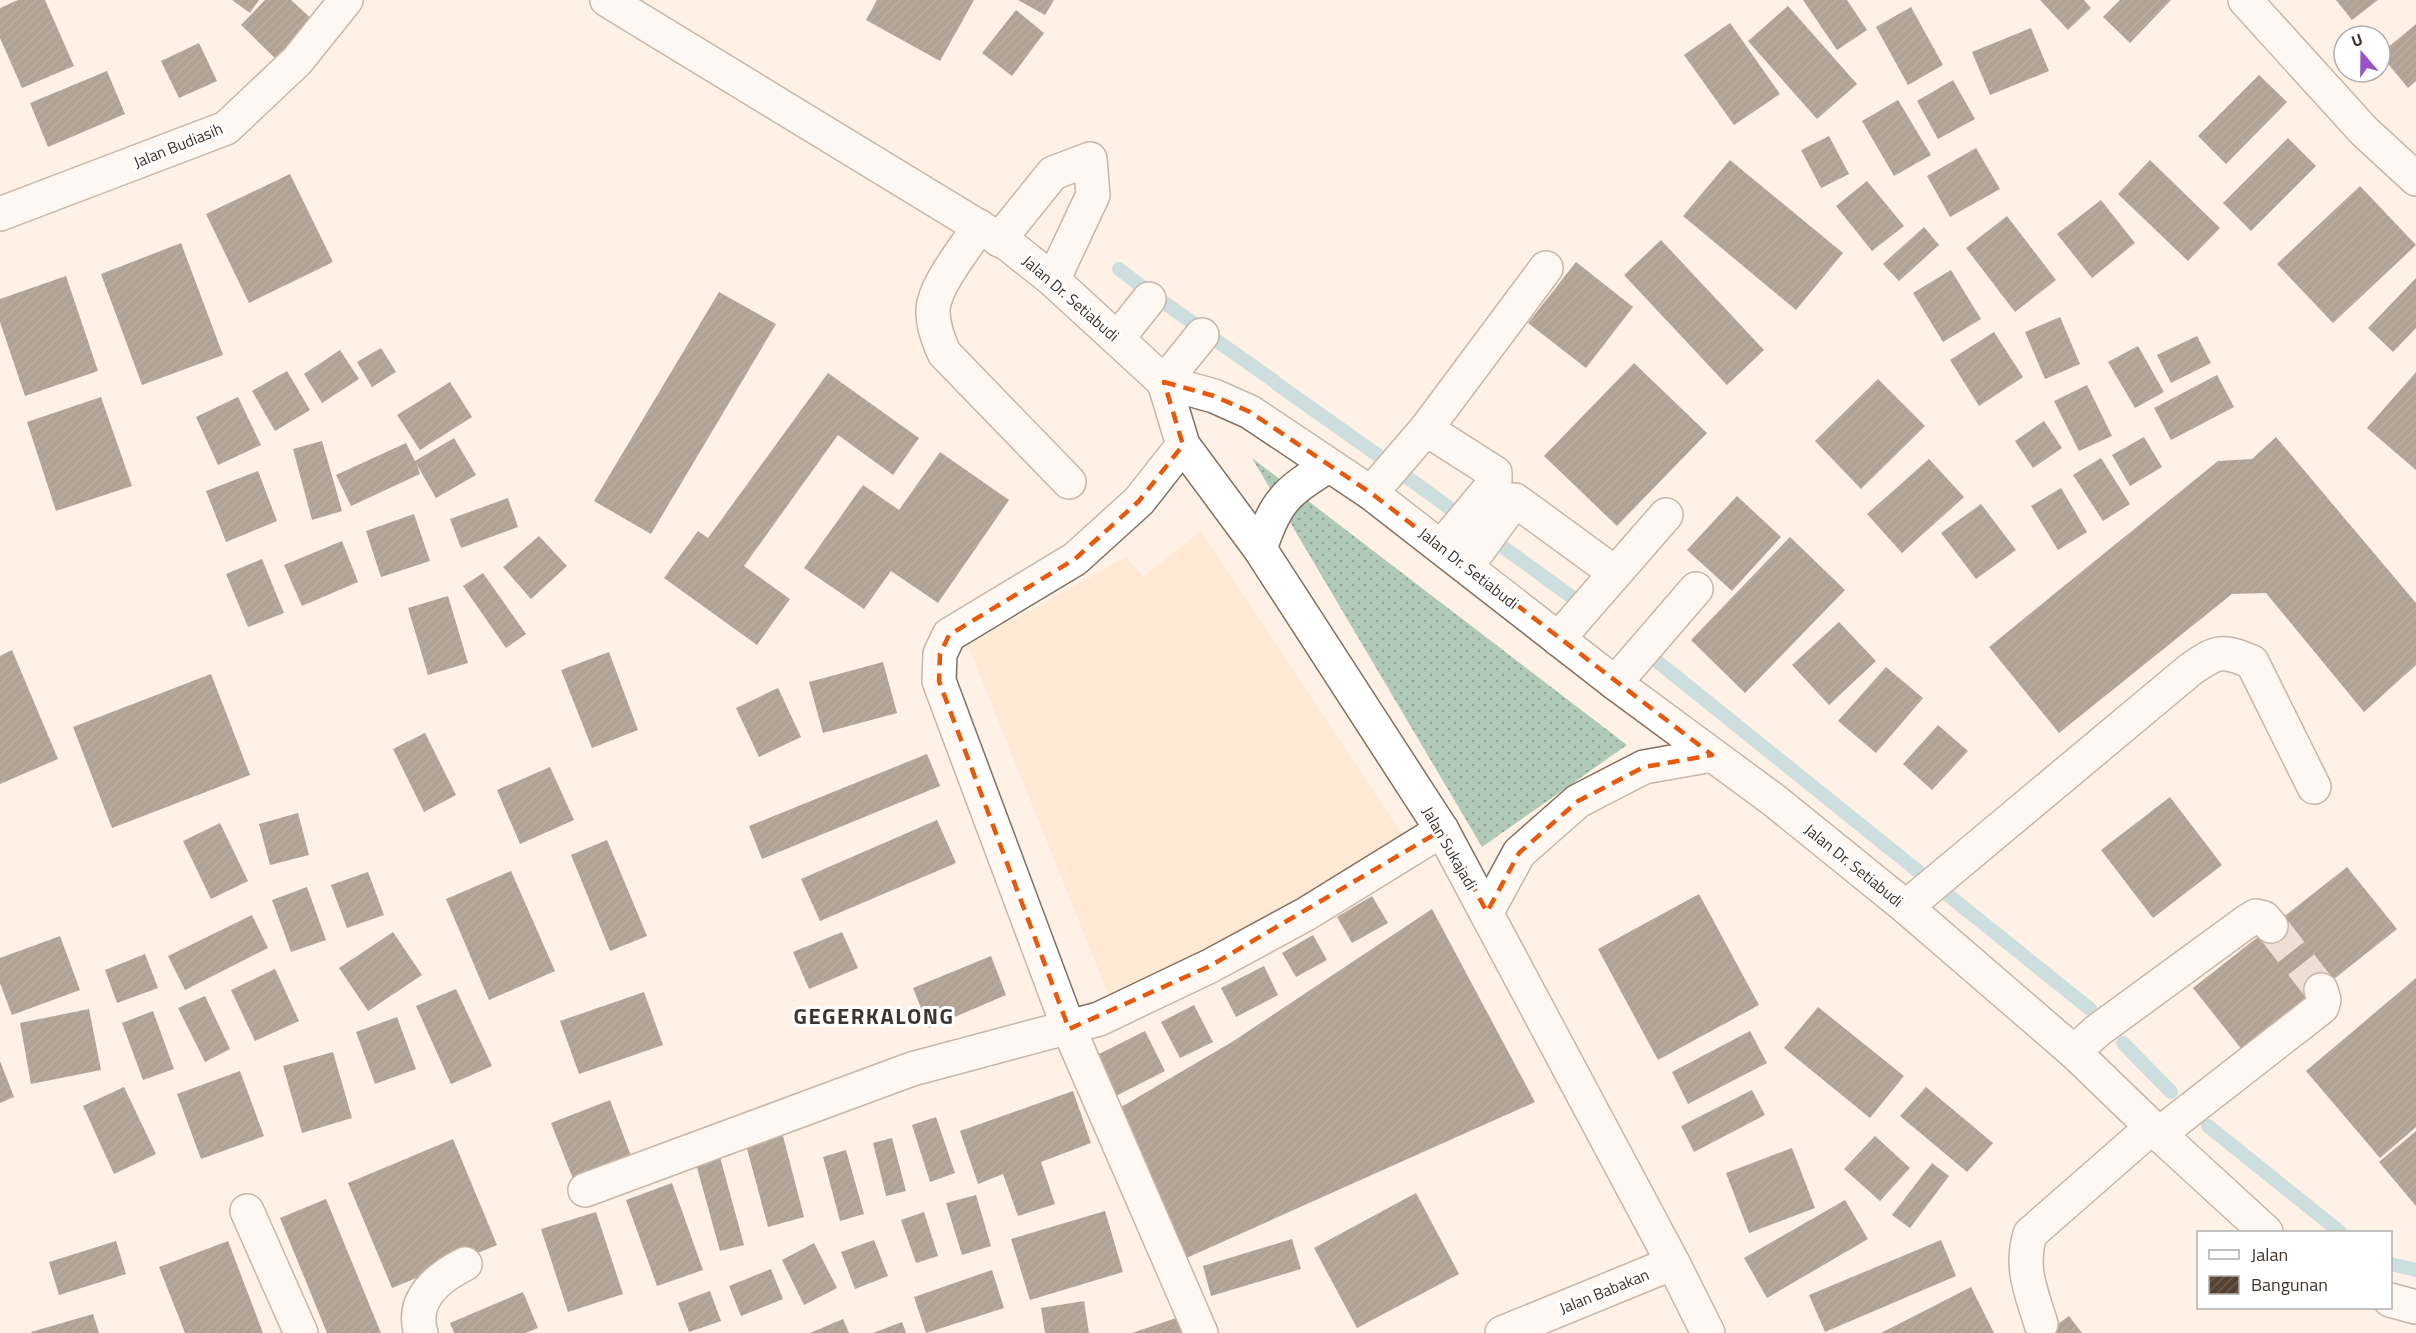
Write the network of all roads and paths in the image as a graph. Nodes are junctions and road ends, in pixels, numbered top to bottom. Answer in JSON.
{"nodes":[{"id":1,"x":346,"y":0,"type":"edge"},
{"id":2,"x":607,"y":0,"type":"edge"},
{"id":3,"x":2245,"y":0,"type":"edge"},
{"id":4,"x":2416,"y":179,"type":"edge"},
{"id":5,"x":0,"y":214,"type":"edge"},
{"id":6,"x":989,"y":233,"type":"junction"},
{"id":7,"x":1546,"y":268,"type":"dead end"},
{"id":8,"x":1053,"y":280,"type":"junction"},
{"id":9,"x":1149,"y":299,"type":"dead end"},
{"id":10,"x":1202,"y":335,"type":"dead end"},
{"id":11,"x":1118,"y":338,"type":"junction"},
{"id":12,"x":1164,"y":382,"type":"junction"},
{"id":13,"x":1426,"y":429,"type":"junction"},
{"id":14,"x":1183,"y":445,"type":"junction"},
{"id":15,"x":1328,"y":466,"type":"junction"},
{"id":16,"x":1069,"y":482,"type":"dead end"},
{"id":17,"x":1371,"y":493,"type":"junction"},
{"id":18,"x":1666,"y":515,"type":"dead end"},
{"id":19,"x":1260,"y":549,"type":"junction"},
{"id":20,"x":1454,"y":556,"type":"junction"},
{"id":21,"x":1615,"y":573,"type":"junction"},
{"id":22,"x":1696,"y":590,"type":"dead end"},
{"id":23,"x":1558,"y":639,"type":"junction"},
{"id":24,"x":1615,"y":683,"type":"junction"},
{"id":25,"x":1712,"y":755,"type":"junction"},
{"id":26,"x":2314,"y":787,"type":"dead end"},
{"id":27,"x":1442,"y":830,"type":"junction"},
{"id":28,"x":1906,"y":907,"type":"junction"},
{"id":29,"x":1487,"y":912,"type":"junction"},
{"id":30,"x":2271,"y":926,"type":"tunnel mouth"},
{"id":31,"x":2321,"y":990,"type":"dead end"},
{"id":32,"x":1069,"y":1029,"type":"junction"},
{"id":33,"x":2073,"y":1052,"type":"junction"},
{"id":34,"x":2155,"y":1131,"type":"junction"},
{"id":35,"x":585,"y":1190,"type":"dead end"},
{"id":36,"x":248,"y":1211,"type":"dead end"},
{"id":37,"x":2264,"y":1231,"type":"edge"},
{"id":38,"x":1673,"y":1263,"type":"junction"},
{"id":39,"x":465,"y":1264,"type":"dead end"},
{"id":40,"x":2392,"y":1299,"type":"edge"},
{"id":41,"x":2416,"y":1307,"type":"edge"},
{"id":42,"x":2041,"y":1324,"type":"dead end"},
{"id":43,"x":301,"y":1333,"type":"edge"},
{"id":44,"x":421,"y":1333,"type":"edge"},
{"id":45,"x":1202,"y":1333,"type":"edge"},
{"id":46,"x":1502,"y":1333,"type":"edge"},
{"id":47,"x":1708,"y":1333,"type":"edge"}],
"edges":[{"from":1,"to":5,"type":"main road","name":"Jalan Budiasih"},
{"from":2,"to":6,"type":"main road","name":"Jalan Dr. Setiabudi"},
{"from":3,"to":4,"type":"main road"},
{"from":6,"to":8,"type":"main road","name":"Jalan Dr. Setiabudi"},
{"from":6,"to":8,"type":"main road"},
{"from":6,"to":16,"type":"main road"},
{"from":7,"to":13,"type":"main road"},
{"from":8,"to":11,"type":"main road","name":"Jalan Dr. Setiabudi"},
{"from":9,"to":11,"type":"main road"},
{"from":10,"to":12,"type":"main road"},
{"from":11,"to":12,"type":"main road","name":"Jalan Dr. Setiabudi"},
{"from":12,"to":14,"type":"main road","name":"Jalan Sukajadi"},
{"from":12,"to":15,"type":"main road","name":"Jalan Dr. Setiabudi"},
{"from":13,"to":17,"type":"main road"},
{"from":13,"to":20,"type":"main road"},
{"from":14,"to":19,"type":"main road","name":"Jalan Sukajadi"},
{"from":14,"to":32,"type":"main road"},
{"from":15,"to":17,"type":"main road","name":"Jalan Dr. Setiabudi"},
{"from":15,"to":19,"type":"main road"},
{"from":17,"to":20,"type":"main road","name":"Jalan Dr. Setiabudi"},
{"from":18,"to":21,"type":"main road"},
{"from":19,"to":27,"type":"main road","name":"Jalan Sukajadi"},
{"from":20,"to":21,"type":"main road"},
{"from":20,"to":23,"type":"main road","name":"Jalan Dr. Setiabudi"},
{"from":21,"to":23,"type":"main road"},
{"from":22,"to":24,"type":"main road"},
{"from":23,"to":24,"type":"main road","name":"Jalan Dr. Setiabudi"},
{"from":24,"to":25,"type":"main road","name":"Jalan Dr. Setiabudi"},
{"from":25,"to":28,"type":"main road","name":"Jalan Dr. Setiabudi"},
{"from":25,"to":29,"type":"main road"},
{"from":26,"to":28,"type":"main road"},
{"from":27,"to":29,"type":"main road","name":"Jalan Sukajadi"},
{"from":27,"to":32,"type":"main road"},
{"from":28,"to":33,"type":"main road","name":"Jalan Dr. Setiabudi"},
{"from":29,"to":38,"type":"main road","name":"Jalan Sukajadi"},
{"from":30,"to":33,"type":"main road"},
{"from":31,"to":34,"type":"main road"},
{"from":32,"to":35,"type":"main road"},
{"from":32,"to":45,"type":"main road"},
{"from":33,"to":34,"type":"main road","name":"Jalan Dr. Setiabudi"},
{"from":34,"to":37,"type":"main road","name":"Jalan Dr. Setiabudi"},
{"from":34,"to":42,"type":"main road"},
{"from":36,"to":43,"type":"main road"},
{"from":38,"to":46,"type":"main road","name":"Jalan Babakan"},
{"from":38,"to":47,"type":"main road","name":"Jalan Sukajadi"},
{"from":39,"to":44,"type":"main road"},
{"from":40,"to":41,"type":"main road"}]}
